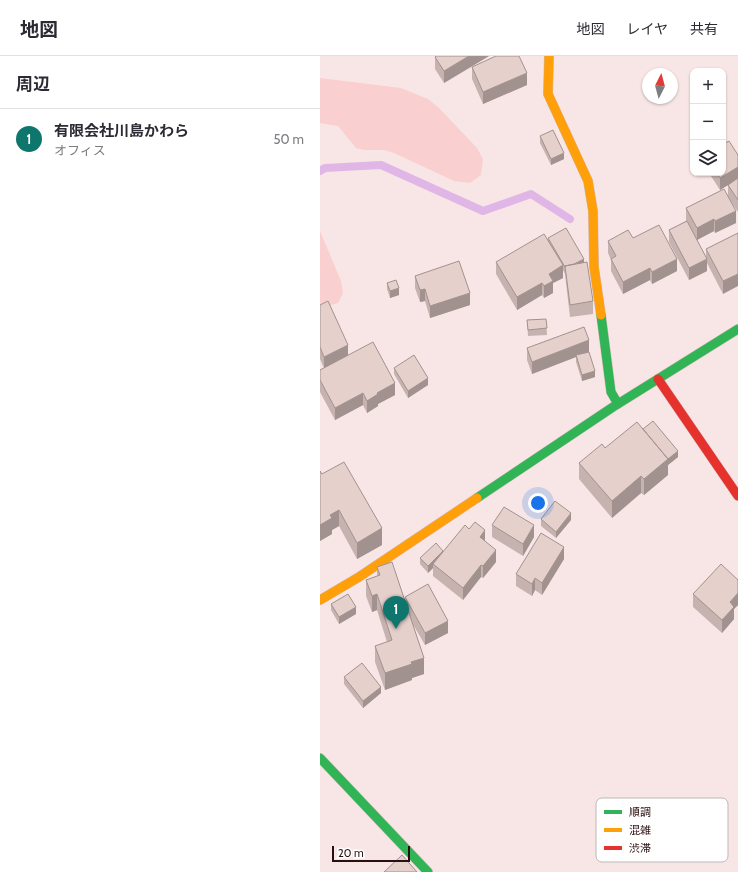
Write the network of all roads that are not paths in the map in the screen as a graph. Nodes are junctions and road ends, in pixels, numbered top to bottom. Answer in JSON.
{"nodes":[{"id":1,"x":549,"y":56,"type":"edge"},
{"id":2,"x":738,"y":329,"type":"edge"},
{"id":3,"x":658,"y":379,"type":"junction"},
{"id":4,"x":618,"y":404,"type":"junction"},
{"id":5,"x":738,"y":496,"type":"edge"},
{"id":6,"x":320,"y":600,"type":"edge"},
{"id":7,"x":320,"y":758,"type":"edge"},
{"id":8,"x":428,"y":872,"type":"edge"}],
"edges":[{"from":1,"to":4,"type":"street"},
{"from":2,"to":3,"type":"street"},
{"from":3,"to":4,"type":"street"},
{"from":3,"to":5,"type":"street"},
{"from":4,"to":6,"type":"street"},
{"from":7,"to":8,"type":"street"}]}
